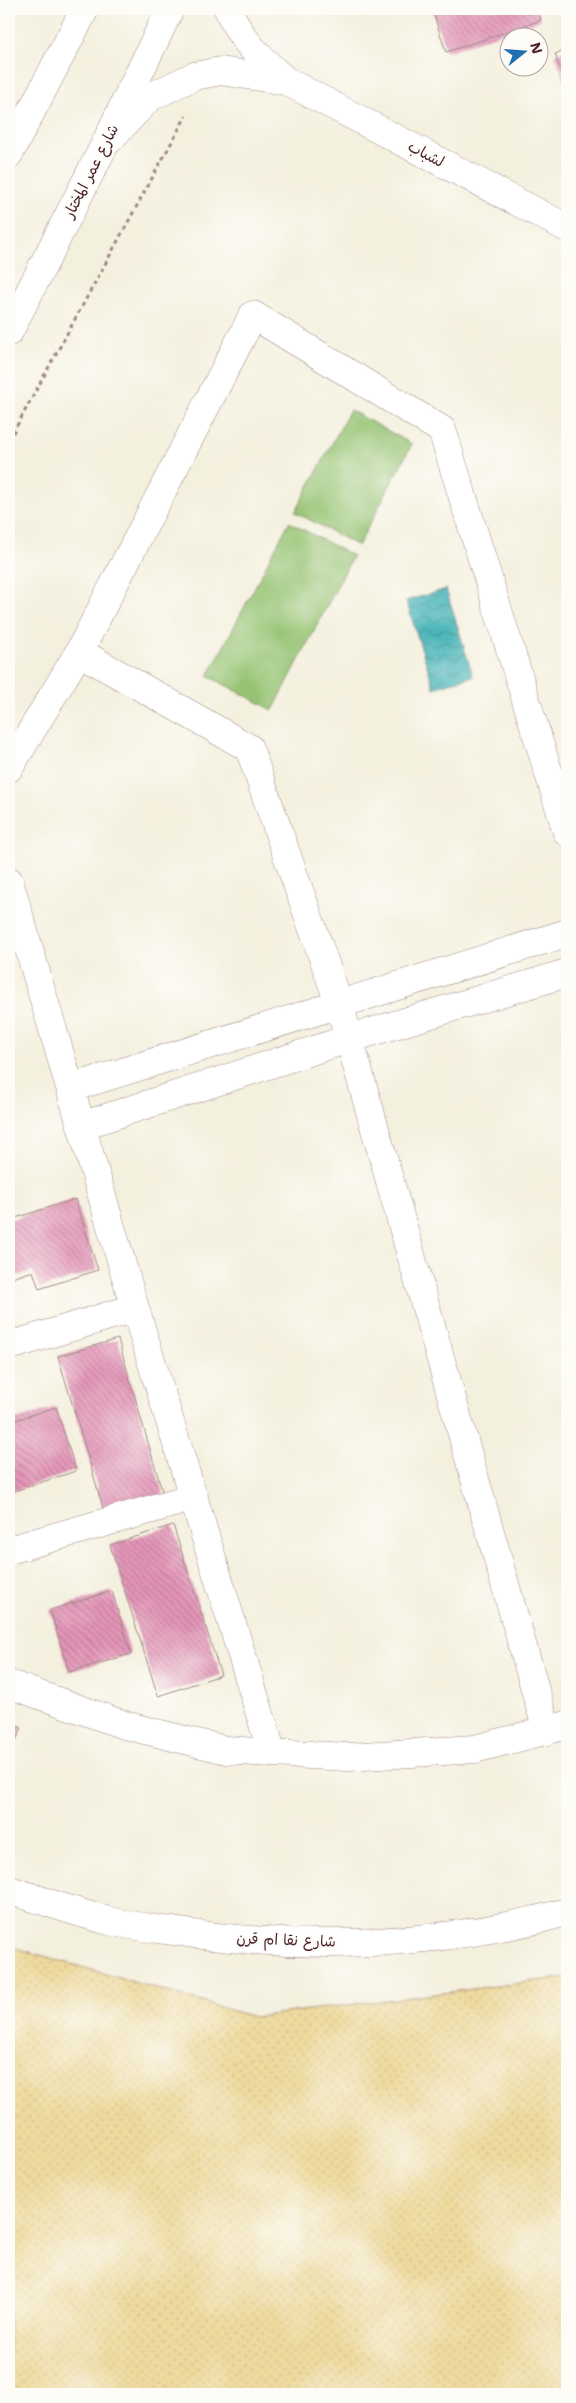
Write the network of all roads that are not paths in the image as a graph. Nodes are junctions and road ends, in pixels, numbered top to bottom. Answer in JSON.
{"nodes":[{"id":1,"x":85,"y":9,"type":"edge"},
{"id":2,"x":170,"y":9,"type":"edge"},
{"id":3,"x":228,"y":9,"type":"edge"},
{"id":4,"x":286,"y":81,"type":"junction"},
{"id":5,"x":104,"y":146,"type":"junction"},
{"id":6,"x":9,"y":154,"type":"edge"},
{"id":7,"x":567,"y":228,"type":"edge"},
{"id":8,"x":9,"y":332,"type":"edge"},
{"id":9,"x":79,"y":652,"type":"junction"},
{"id":10,"x":9,"y":768,"type":"edge"},
{"id":11,"x":567,"y":832,"type":"edge"},
{"id":12,"x":9,"y":881,"type":"edge"},
{"id":13,"x":567,"y":934,"type":"edge"},
{"id":14,"x":567,"y":973,"type":"edge"},
{"id":15,"x":339,"y":1003,"type":"junction"},
{"id":16,"x":348,"y":1039,"type":"junction"},
{"id":17,"x":71,"y":1088,"type":"junction"},
{"id":18,"x":81,"y":1126,"type":"junction"},
{"id":19,"x":135,"y":1308,"type":"junction"},
{"id":20,"x":9,"y":1346,"type":"edge"},
{"id":21,"x":194,"y":1498,"type":"junction"},
{"id":22,"x":9,"y":1550,"type":"edge"},
{"id":23,"x":9,"y":1684,"type":"edge"},
{"id":24,"x":557,"y":1728,"type":"edge"},
{"id":25,"x":272,"y":1753,"type":"junction"},
{"id":26,"x":9,"y":1890,"type":"edge"},
{"id":27,"x":567,"y":1912,"type":"edge"}],
"edges":[{"from":1,"to":6,"type":"street"},
{"from":2,"to":5,"type":"street","name":"شارع عمر المختار"},
{"from":3,"to":4,"type":"street","name":"لشباب"},
{"from":4,"to":5,"type":"street","name":"لشباب"},
{"from":4,"to":7,"type":"street","name":"لشباب"},
{"from":5,"to":8,"type":"street","name":"شارع عمر المختار"},
{"from":9,"to":10,"type":"street"},
{"from":9,"to":11,"type":"street"},
{"from":9,"to":15,"type":"street"},
{"from":12,"to":17,"type":"street"},
{"from":13,"to":15,"type":"street"},
{"from":14,"to":16,"type":"street"},
{"from":15,"to":16,"type":"street"},
{"from":15,"to":17,"type":"street"},
{"from":16,"to":18,"type":"street"},
{"from":16,"to":24,"type":"street"},
{"from":17,"to":18,"type":"street"},
{"from":18,"to":19,"type":"street"},
{"from":19,"to":20,"type":"street"},
{"from":19,"to":21,"type":"street"},
{"from":21,"to":22,"type":"street"},
{"from":21,"to":25,"type":"street"},
{"from":23,"to":25,"type":"street"},
{"from":24,"to":25,"type":"street"},
{"from":26,"to":27,"type":"street","name":"شارع نقا ام قرن"}]}
